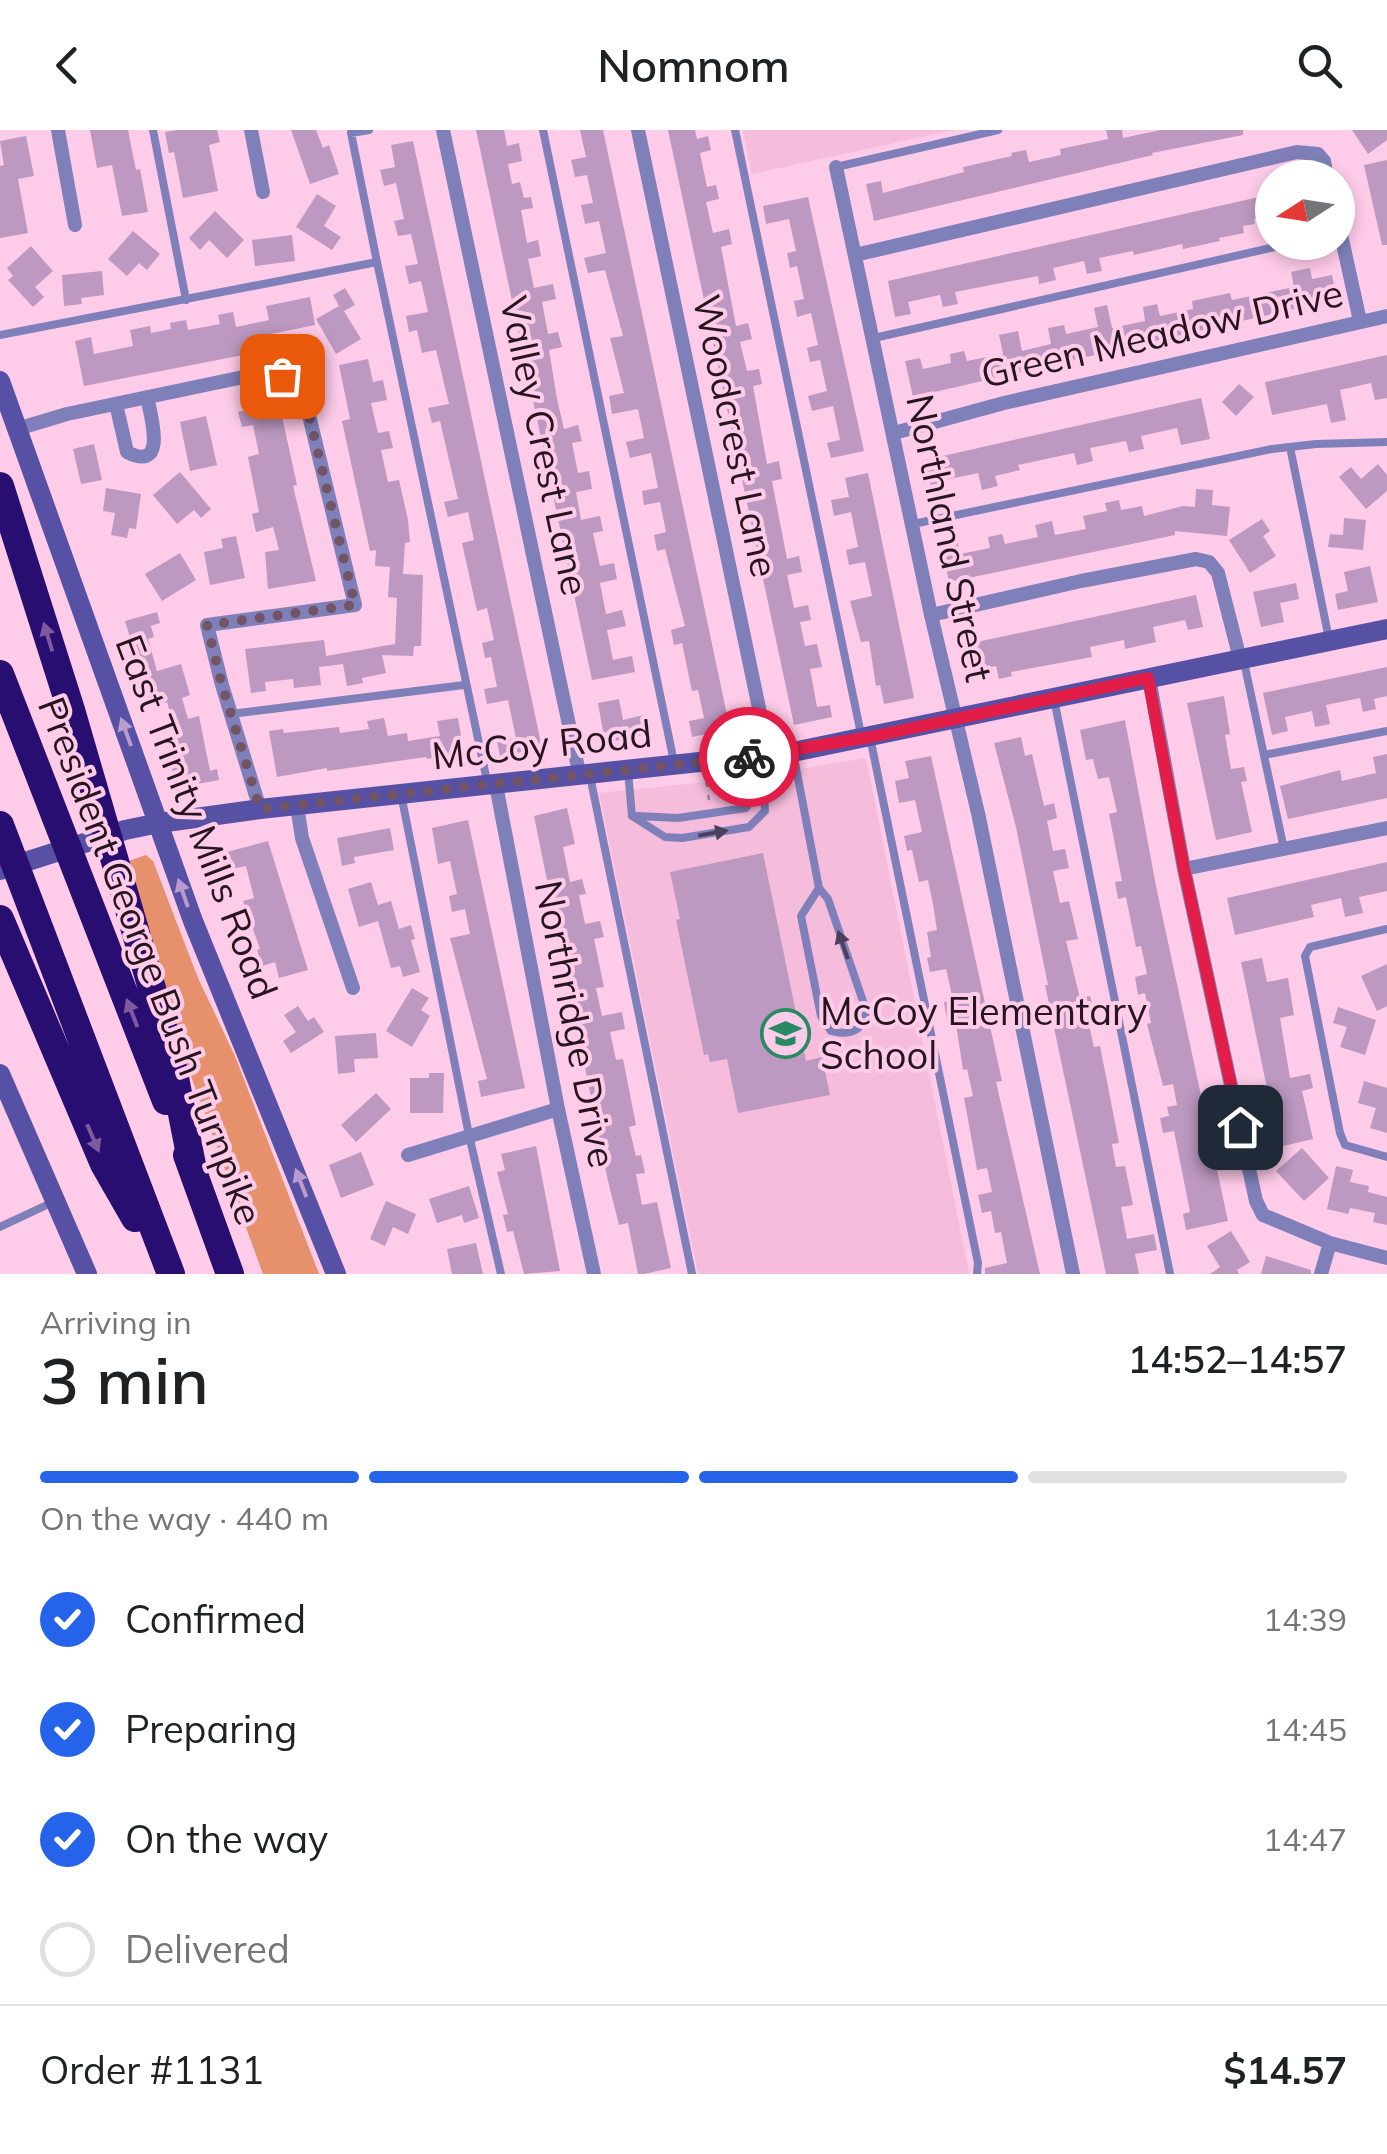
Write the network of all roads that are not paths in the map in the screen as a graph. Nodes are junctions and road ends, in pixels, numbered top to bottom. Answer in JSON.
{"nodes":[{"id":1,"x":58,"y":130,"type":"edge"},
{"id":2,"x":152,"y":130,"type":"edge"},
{"id":3,"x":251,"y":130,"type":"edge"},
{"id":4,"x":369,"y":130,"type":"edge"},
{"id":5,"x":443,"y":130,"type":"edge"},
{"id":6,"x":542,"y":130,"type":"edge"},
{"id":7,"x":638,"y":130,"type":"edge"},
{"id":8,"x":735,"y":130,"type":"edge"},
{"id":9,"x":998,"y":130,"type":"edge"},
{"id":10,"x":1262,"y":160,"type":"edge"},
{"id":11,"x":1323,"y":160,"type":"edge"},
{"id":12,"x":1255,"y":162,"type":"edge"},
{"id":13,"x":836,"y":167,"type":"joint"},
{"id":14,"x":263,"y":192,"type":"dead end"},
{"id":15,"x":75,"y":225,"type":"dead end"},
{"id":16,"x":1255,"y":252,"type":"edge"},
{"id":17,"x":856,"y":255,"type":"junction"},
{"id":18,"x":1345,"y":260,"type":"edge"},
{"id":19,"x":377,"y":262,"type":"junction"},
{"id":20,"x":186,"y":300,"type":"junction"},
{"id":21,"x":1387,"y":316,"type":"edge"},
{"id":22,"x":1360,"y":321,"type":"junction"},
{"id":23,"x":0,"y":334,"type":"edge"},
{"id":24,"x":874,"y":338,"type":"junction"},
{"id":25,"x":0,"y":381,"type":"edge"},
{"id":26,"x":147,"y":397,"type":"junction"},
{"id":27,"x":116,"y":404,"type":"junction"},
{"id":28,"x":17,"y":429,"type":"junction"},
{"id":29,"x":894,"y":433,"type":"junction"},
{"id":30,"x":1387,"y":442,"type":"edge"},
{"id":31,"x":1290,"y":447,"type":"junction"},
{"id":32,"x":0,"y":486,"type":"edge"},
{"id":33,"x":912,"y":524,"type":"junction"},
{"id":34,"x":930,"y":615,"type":"junction"},
{"id":35,"x":1387,"y":629,"type":"edge"},
{"id":36,"x":1329,"y":640,"type":"junction"},
{"id":37,"x":1241,"y":659,"type":"junction"},
{"id":38,"x":0,"y":674,"type":"edge"},
{"id":39,"x":1148,"y":678,"type":"junction"},
{"id":40,"x":464,"y":685,"type":"junction"},
{"id":41,"x":1054,"y":699,"type":"junction"},
{"id":42,"x":231,"y":714,"type":"junction"},
{"id":43,"x":954,"y":719,"type":"junction"},
{"id":44,"x":1387,"y":730,"type":"edge"},
{"id":45,"x":866,"y":738,"type":"junction"},
{"id":46,"x":793,"y":752,"type":"junction"},
{"id":47,"x":1264,"y":755,"type":"junction"},
{"id":48,"x":762,"y":756,"type":"junction"},
{"id":49,"x":675,"y":766,"type":"junction"},
{"id":50,"x":628,"y":771,"type":"junction"},
{"id":51,"x":585,"y":776,"type":"junction"},
{"id":52,"x":764,"y":783,"type":"junction"},
{"id":53,"x":492,"y":785,"type":"junction"},
{"id":54,"x":401,"y":794,"type":"junction"},
{"id":55,"x":297,"y":806,"type":"junction"},
{"id":56,"x":260,"y":809,"type":"junction"},
{"id":57,"x":632,"y":816,"type":"junction"},
{"id":58,"x":160,"y":823,"type":"junction"},
{"id":59,"x":0,"y":825,"type":"edge"},
{"id":60,"x":1387,"y":828,"type":"edge"},
{"id":61,"x":1284,"y":849,"type":"junction"},
{"id":62,"x":1184,"y":869,"type":"junction"},
{"id":63,"x":0,"y":870,"type":"edge"},
{"id":64,"x":819,"y":888,"type":"junction"},
{"id":65,"x":0,"y":919,"type":"edge"},
{"id":66,"x":1387,"y":929,"type":"edge"},
{"id":67,"x":353,"y":988,"type":"dead end"},
{"id":68,"x":0,"y":1074,"type":"edge"},
{"id":69,"x":558,"y":1108,"type":"junction"},
{"id":70,"x":470,"y":1135,"type":"junction"},
{"id":71,"x":408,"y":1154,"type":"dead end"},
{"id":72,"x":1387,"y":1158,"type":"edge"},
{"id":73,"x":193,"y":1170,"type":"junction"},
{"id":74,"x":56,"y":1201,"type":"junction"},
{"id":75,"x":0,"y":1226,"type":"edge"},
{"id":76,"x":1330,"y":1243,"type":"junction"},
{"id":77,"x":1387,"y":1258,"type":"edge"},
{"id":78,"x":87,"y":1274,"type":"edge"},
{"id":79,"x":169,"y":1274,"type":"edge"},
{"id":80,"x":230,"y":1274,"type":"edge"},
{"id":81,"x":336,"y":1274,"type":"edge"},
{"id":82,"x":502,"y":1274,"type":"edge"},
{"id":83,"x":594,"y":1274,"type":"edge"},
{"id":84,"x":692,"y":1274,"type":"edge"},
{"id":85,"x":977,"y":1274,"type":"edge"},
{"id":86,"x":1073,"y":1274,"type":"edge"},
{"id":87,"x":1170,"y":1274,"type":"edge"},
{"id":88,"x":1321,"y":1274,"type":"edge"}],
"edges":[{"from":1,"to":15,"type":"street"},
{"from":2,"to":20,"type":"lane"},
{"from":3,"to":14,"type":"street"},
{"from":4,"to":19,"type":"lane"},
{"from":5,"to":51,"type":"street","name":"Valley Crest Lane"},
{"from":6,"to":49,"type":"lane"},
{"from":7,"to":48,"type":"street","name":"Woodcrest Lane"},
{"from":8,"to":45,"type":"lane"},
{"from":9,"to":13,"type":"lane"},
{"from":10,"to":11,"type":"street"},
{"from":12,"to":17,"type":"street"},
{"from":13,"to":17,"type":"street","name":"Northland Street"},
{"from":16,"to":24,"type":"lane"},
{"from":17,"to":24,"type":"street","name":"Northland Street"},
{"from":18,"to":22,"type":"street"},
{"from":19,"to":20,"type":"lane"},
{"from":19,"to":40,"type":"lane"},
{"from":20,"to":23,"type":"lane"},
{"from":21,"to":22,"type":"street","name":"Green Meadow Drive"},
{"from":22,"to":29,"type":"street","name":"Green Meadow Drive"},
{"from":24,"to":29,"type":"street","name":"Northland Street"},
{"from":25,"to":28,"type":"street","name":"East Trinity Mills Road"},
{"from":26,"to":27,"type":"street"},
{"from":26,"to":27,"type":"street"},
{"from":26,"to":42,"type":"street"},
{"from":27,"to":28,"type":"street"},
{"from":58,"to":28,"type":"street","name":"East Trinity Mills Road","one_way":true},
{"from":29,"to":33,"type":"street","name":"Northland Street"},
{"from":30,"to":31,"type":"lane"},
{"from":31,"to":33,"type":"lane"},
{"from":31,"to":36,"type":"lane"},
{"from":73,"to":32,"type":"highway","one_way":true},
{"from":33,"to":34,"type":"street","name":"Northland Street"},
{"from":34,"to":37,"type":"street"},
{"from":34,"to":43,"type":"street","name":"Northland Street"},
{"from":35,"to":36,"type":"street","name":"McCoy Road"},
{"from":36,"to":37,"type":"street","name":"McCoy Road"},
{"from":37,"to":39,"type":"street","name":"McCoy Road"},
{"from":37,"to":47,"type":"lane"},
{"from":73,"to":38,"type":"highway","name":"President George Bush Turnpike","one_way":true},
{"from":39,"to":41,"type":"street","name":"McCoy Road"},
{"from":39,"to":62,"type":"street"},
{"from":40,"to":42,"type":"lane"},
{"from":40,"to":53,"type":"lane"},
{"from":41,"to":43,"type":"street","name":"McCoy Road"},
{"from":41,"to":87,"type":"lane"},
{"from":42,"to":56,"type":"street"},
{"from":43,"to":45,"type":"street","name":"McCoy Road"},
{"from":43,"to":86,"type":"street","name":"Northland Street"},
{"from":44,"to":47,"type":"lane"},
{"from":45,"to":46,"type":"street","name":"McCoy Road"},
{"from":45,"to":85,"type":"lane"},
{"from":46,"to":48,"type":"street","name":"McCoy Road"},
{"from":46,"to":64,"type":"lane"},
{"from":47,"to":61,"type":"lane"},
{"from":48,"to":49,"type":"street","name":"McCoy Road"},
{"from":48,"to":52,"type":"lane"},
{"from":49,"to":50,"type":"street","name":"McCoy Road"},
{"from":50,"to":51,"type":"street","name":"McCoy Road"},
{"from":50,"to":57,"type":"lane"},
{"from":51,"to":53,"type":"street","name":"McCoy Road"},
{"from":51,"to":84,"type":"lane"},
{"from":52,"to":57,"type":"lane"},
{"from":57,"to":52,"type":"lane","one_way":true},
{"from":53,"to":54,"type":"street","name":"McCoy Road"},
{"from":53,"to":69,"type":"street","name":"Northridge Drive"},
{"from":54,"to":55,"type":"street","name":"McCoy Road"},
{"from":54,"to":70,"type":"lane"},
{"from":55,"to":56,"type":"street","name":"McCoy Road"},
{"from":55,"to":67,"type":"street"},
{"from":56,"to":58,"type":"street","name":"McCoy Road"},
{"from":58,"to":63,"type":"street","name":"McCoy Road"},
{"from":81,"to":58,"type":"street","name":"East Trinity Mills Road","one_way":true},
{"from":59,"to":79,"type":"highway"},
{"from":60,"to":61,"type":"street"},
{"from":61,"to":62,"type":"street"},
{"from":62,"to":76,"type":"street"},
{"from":64,"to":64,"type":"lane","one_way":true},
{"from":65,"to":79,"type":"highway","one_way":true},
{"from":66,"to":72,"type":"lane"},
{"from":68,"to":74,"type":"street"},
{"from":69,"to":70,"type":"street"},
{"from":69,"to":83,"type":"street","name":"Northridge Drive"},
{"from":70,"to":71,"type":"street"},
{"from":70,"to":82,"type":"lane"},
{"from":73,"to":80,"type":"highway","name":"President George Bush Turnpike"},
{"from":74,"to":75,"type":"lane"},
{"from":74,"to":78,"type":"street"},
{"from":76,"to":77,"type":"street"},
{"from":76,"to":88,"type":"street"}]}
